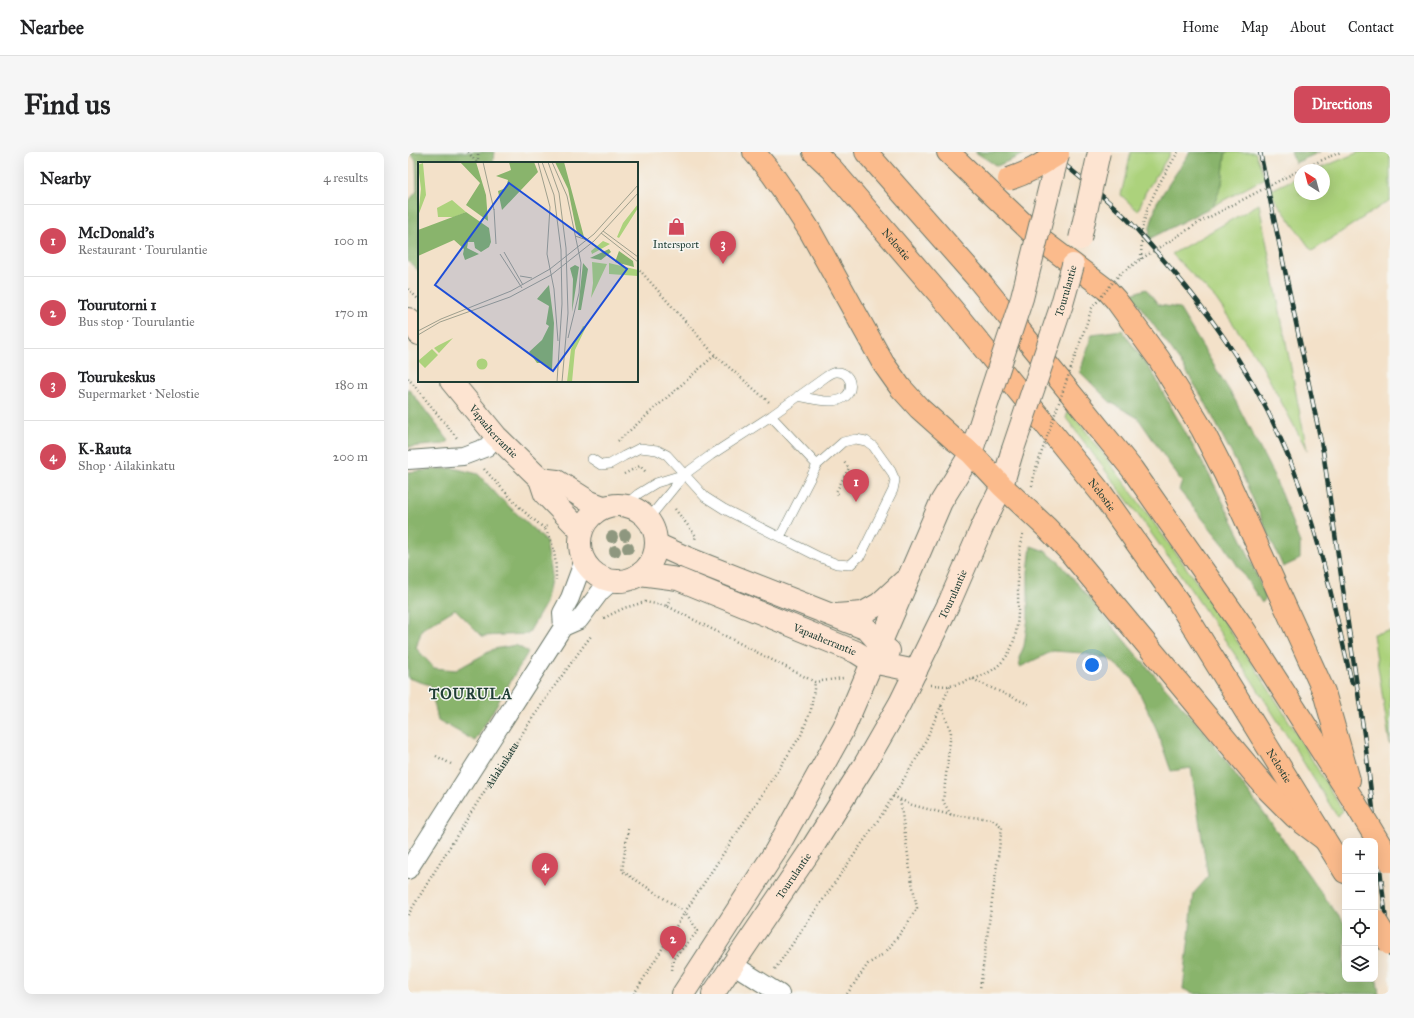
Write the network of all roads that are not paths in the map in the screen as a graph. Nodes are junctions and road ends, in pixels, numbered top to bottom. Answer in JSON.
{"nodes":[{"id":1,"x":754,"y":152,"type":"edge"},
{"id":2,"x":814,"y":152,"type":"edge"},
{"id":3,"x":866,"y":152,"type":"edge"},
{"id":4,"x":948,"y":152,"type":"edge"},
{"id":5,"x":1099,"y":152,"type":"edge"},
{"id":6,"x":1058,"y":153,"type":"edge"},
{"id":7,"x":978,"y":180,"type":"junction"},
{"id":8,"x":1037,"y":237,"type":"junction"},
{"id":9,"x":1073,"y":265,"type":"junction"},
{"id":10,"x":408,"y":319,"type":"edge"},
{"id":11,"x":418,"y":332,"type":"edge"},
{"id":12,"x":408,"y":338,"type":"edge"},
{"id":13,"x":418,"y":346,"type":"edge"},
{"id":14,"x":452,"y":382,"type":"edge"},
{"id":15,"x":798,"y":396,"type":"junction"},
{"id":16,"x":774,"y":413,"type":"junction"},
{"id":17,"x":496,"y":436,"type":"junction"},
{"id":18,"x":971,"y":452,"type":"junction"},
{"id":19,"x":408,"y":460,"type":"edge"},
{"id":20,"x":593,"y":460,"type":"road end"},
{"id":21,"x":817,"y":465,"type":"junction"},
{"id":22,"x":685,"y":474,"type":"junction"},
{"id":23,"x":540,"y":479,"type":"junction"},
{"id":24,"x":1002,"y":486,"type":"junction"},
{"id":25,"x":624,"y":505,"type":"junction"},
{"id":26,"x":603,"y":508,"type":"junction"},
{"id":27,"x":650,"y":523,"type":"junction"},
{"id":28,"x":581,"y":531,"type":"junction"},
{"id":29,"x":780,"y":537,"type":"junction"},
{"id":30,"x":656,"y":544,"type":"junction"},
{"id":31,"x":584,"y":560,"type":"junction"},
{"id":32,"x":640,"y":574,"type":"junction"},
{"id":33,"x":909,"y":576,"type":"junction"},
{"id":34,"x":612,"y":581,"type":"junction"},
{"id":35,"x":835,"y":615,"type":"junction"},
{"id":36,"x":563,"y":627,"type":"junction"},
{"id":37,"x":876,"y":653,"type":"junction"},
{"id":38,"x":922,"y":678,"type":"junction"},
{"id":39,"x":1355,"y":803,"type":"junction"},
{"id":40,"x":1324,"y":839,"type":"junction"},
{"id":41,"x":1390,"y":861,"type":"edge"},
{"id":42,"x":1342,"y":867,"type":"edge"},
{"id":43,"x":408,"y":870,"type":"edge"},
{"id":44,"x":1378,"y":925,"type":"edge"},
{"id":45,"x":1390,"y":944,"type":"edge"},
{"id":46,"x":734,"y":965,"type":"junction"},
{"id":47,"x":683,"y":994,"type":"edge"},
{"id":48,"x":713,"y":994,"type":"edge"},
{"id":49,"x":780,"y":994,"type":"edge"}],
"edges":[{"from":1,"to":18,"type":"highway"},
{"from":2,"to":40,"type":"highway","name":"Nelostie"},
{"from":3,"to":39,"type":"highway"},
{"from":4,"to":7,"type":"highway"},
{"from":5,"to":9,"type":"main road","name":"Tourulantie","bridge":true},
{"from":6,"to":7,"type":"highway","bridge":true},
{"from":6,"to":8,"type":"main road","bridge":true},
{"from":7,"to":8,"type":"highway"},
{"from":8,"to":9,"type":"highway"},
{"from":8,"to":18,"type":"main road","bridge":true},
{"from":9,"to":24,"type":"main road","name":"Tourulantie","bridge":true},
{"from":9,"to":39,"type":"highway"},
{"from":10,"to":11,"type":"main road"},
{"from":12,"to":13,"type":"main road"},
{"from":14,"to":17,"type":"main road","name":"Vapaaherrantie"},
{"from":15,"to":15,"type":"lane"},
{"from":15,"to":16,"type":"lane"},
{"from":16,"to":21,"type":"lane"},
{"from":16,"to":22,"type":"lane"},
{"from":17,"to":19,"type":"street"},
{"from":17,"to":23,"type":"main road","name":"Vapaaherrantie"},
{"from":18,"to":24,"type":"highway"},
{"from":18,"to":33,"type":"main road"},
{"from":20,"to":22,"type":"lane"},
{"from":21,"to":29,"type":"lane"},
{"from":21,"to":29,"type":"lane"},
{"from":22,"to":25,"type":"lane"},
{"from":22,"to":27,"type":"lane"},
{"from":22,"to":29,"type":"lane"},
{"from":23,"to":26,"type":"main road"},
{"from":23,"to":28,"type":"main road","name":"Vapaaherrantie"},
{"from":24,"to":38,"type":"main road","name":"Tourulantie"},
{"from":24,"to":40,"type":"highway"},
{"from":25,"to":26,"type":"main road"},
{"from":25,"to":27,"type":"main road"},
{"from":26,"to":28,"type":"main road"},
{"from":27,"to":30,"type":"main road"},
{"from":28,"to":31,"type":"main road"},
{"from":30,"to":32,"type":"main road"},
{"from":30,"to":35,"type":"main road"},
{"from":31,"to":34,"type":"main road"},
{"from":31,"to":36,"type":"street","name":"Ailakinkatu"},
{"from":32,"to":34,"type":"main road"},
{"from":32,"to":37,"type":"main road","name":"Vapaaherrantie"},
{"from":33,"to":35,"type":"main road"},
{"from":33,"to":37,"type":"main road"},
{"from":34,"to":36,"type":"street"},
{"from":35,"to":37,"type":"main road"},
{"from":36,"to":43,"type":"street","name":"Ailakinkatu"},
{"from":37,"to":38,"type":"main road","name":"Vapaaherrantie"},
{"from":37,"to":47,"type":"main road"},
{"from":38,"to":46,"type":"main road","name":"Tourulantie"},
{"from":39,"to":41,"type":"highway","bridge":true},
{"from":40,"to":42,"type":"highway","name":"Nelostie"},
{"from":44,"to":45,"type":"highway","bridge":true},
{"from":46,"to":48,"type":"main road","name":"Tourulantie"},
{"from":46,"to":49,"type":"street"}]}
